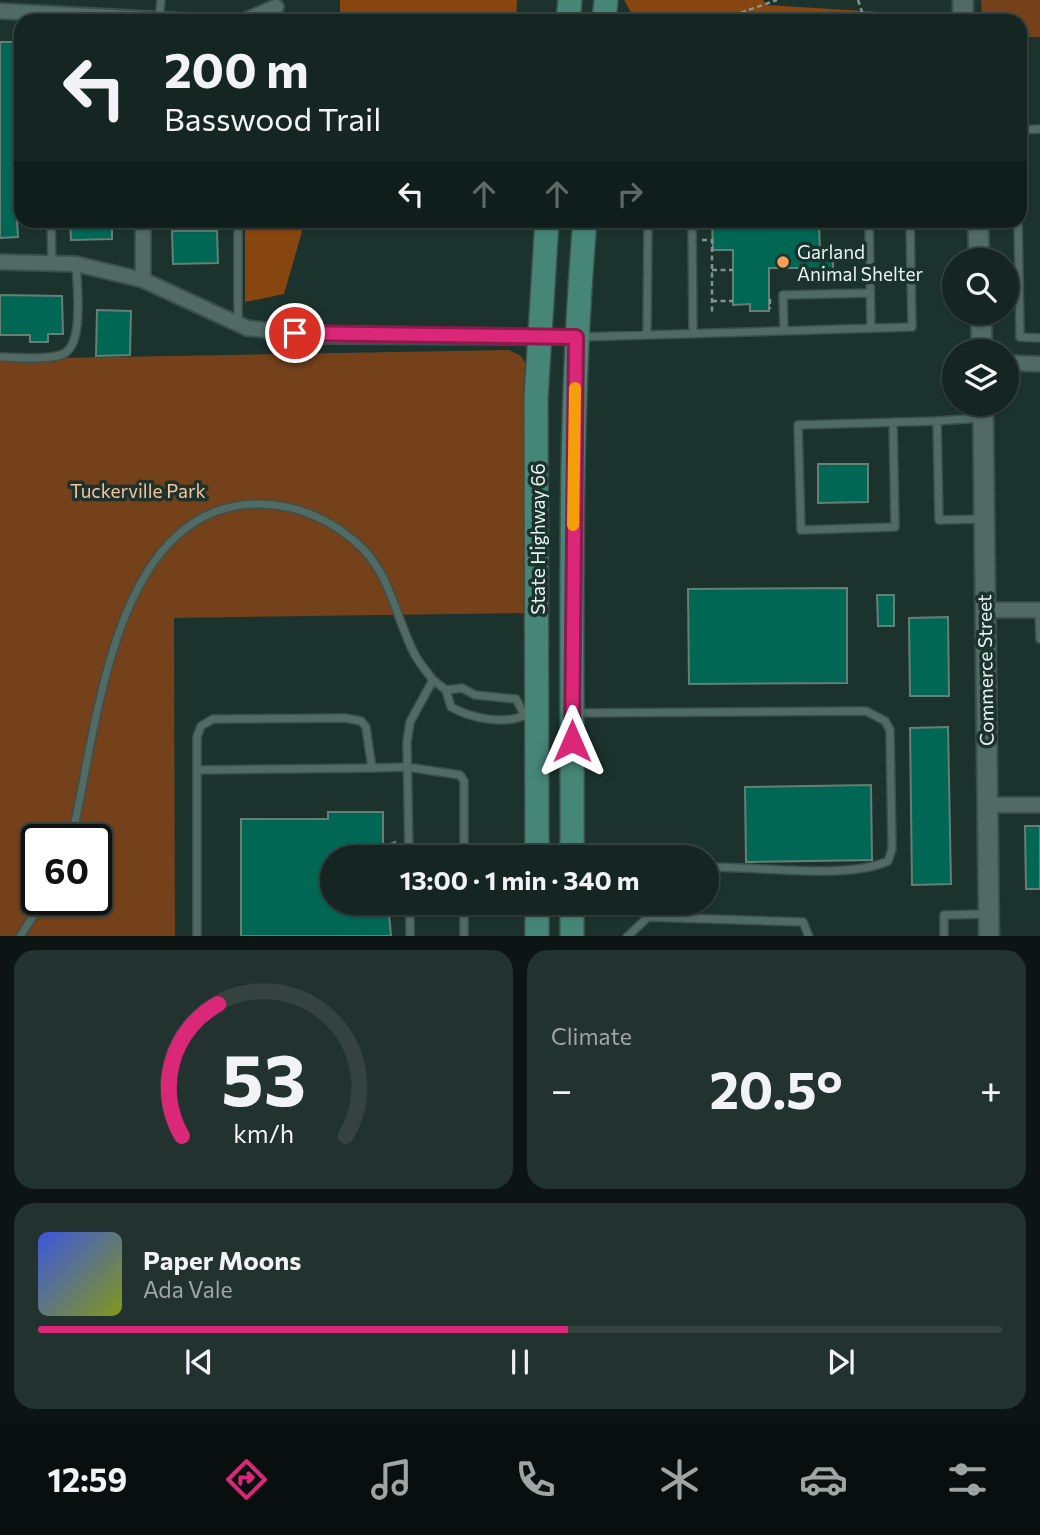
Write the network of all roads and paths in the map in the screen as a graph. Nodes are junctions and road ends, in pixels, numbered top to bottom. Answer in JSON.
{"nodes":[{"id":1,"x":777,"y":0,"type":"edge"},
{"id":2,"x":276,"y":7,"type":"dead end"},
{"id":3,"x":0,"y":11,"type":"edge"},
{"id":4,"x":56,"y":12,"type":"edge"},
{"id":5,"x":78,"y":14,"type":"edge"},
{"id":6,"x":260,"y":14,"type":"edge"},
{"id":7,"x":737,"y":14,"type":"edge"},
{"id":8,"x":51,"y":228,"type":"edge"},
{"id":9,"x":143,"y":228,"type":"edge"},
{"id":10,"x":238,"y":228,"type":"edge"},
{"id":11,"x":546,"y":228,"type":"edge"},
{"id":12,"x":584,"y":228,"type":"edge"},
{"id":13,"x":648,"y":228,"type":"edge"},
{"id":14,"x":692,"y":228,"type":"edge"},
{"id":15,"x":869,"y":228,"type":"edge"},
{"id":16,"x":910,"y":228,"type":"edge"},
{"id":17,"x":978,"y":228,"type":"edge"},
{"id":18,"x":1018,"y":228,"type":"edge"},
{"id":19,"x":702,"y":233,"type":"dead end"},
{"id":20,"x":979,"y":248,"type":"edge"},
{"id":21,"x":1019,"y":248,"type":"edge"},
{"id":22,"x":0,"y":262,"type":"edge"},
{"id":23,"x":52,"y":263,"type":"junction"},
{"id":24,"x":76,"y":264,"type":"junction"},
{"id":25,"x":712,"y":270,"type":"junction"},
{"id":26,"x":733,"y":270,"type":"dead end"},
{"id":27,"x":1019,"y":274,"type":"edge"},
{"id":28,"x":143,"y":280,"type":"junction"},
{"id":29,"x":870,"y":293,"type":"junction"},
{"id":30,"x":770,"y":299,"type":"dead end"},
{"id":31,"x":712,"y":301,"type":"junction"},
{"id":32,"x":733,"y":302,"type":"dead end"},
{"id":33,"x":770,"y":309,"type":"dead end"},
{"id":34,"x":712,"y":312,"type":"dead end"},
{"id":35,"x":238,"y":324,"type":"junction"},
{"id":36,"x":870,"y":328,"type":"junction"},
{"id":37,"x":784,"y":331,"type":"junction"},
{"id":38,"x":692,"y":333,"type":"junction"},
{"id":39,"x":648,"y":335,"type":"junction"},
{"id":40,"x":539,"y":337,"type":"junction"},
{"id":41,"x":576,"y":337,"type":"junction"},
{"id":42,"x":1040,"y":338,"type":"edge"},
{"id":43,"x":0,"y":357,"type":"edge"},
{"id":44,"x":1019,"y":363,"type":"edge"},
{"id":45,"x":1040,"y":364,"type":"edge"},
{"id":46,"x":960,"y":416,"type":"edge"},
{"id":47,"x":983,"y":416,"type":"edge"},
{"id":48,"x":937,"y":421,"type":"junction"},
{"id":49,"x":893,"y":422,"type":"junction"},
{"id":50,"x":983,"y":519,"type":"junction"},
{"id":51,"x":984,"y":610,"type":"junction"},
{"id":52,"x":1040,"y":610,"type":"edge"},
{"id":53,"x":1040,"y":639,"type":"edge"},
{"id":54,"x":433,"y":680,"type":"junction"},
{"id":55,"x":446,"y":690,"type":"junction"},
{"id":56,"x":572,"y":713,"type":"junction"},
{"id":57,"x":531,"y":716,"type":"junction"},
{"id":58,"x":407,"y":766,"type":"junction"},
{"id":59,"x":372,"y":768,"type":"junction"},
{"id":60,"x":197,"y":770,"type":"junction"},
{"id":61,"x":987,"y":805,"type":"junction"},
{"id":62,"x":1040,"y":805,"type":"edge"},
{"id":63,"x":75,"y":824,"type":"edge"},
{"id":64,"x":409,"y":845,"type":"edge"},
{"id":65,"x":464,"y":845,"type":"edge"},
{"id":66,"x":536,"y":845,"type":"edge"},
{"id":67,"x":572,"y":845,"type":"edge"},
{"id":68,"x":719,"y":868,"type":"edge"},
{"id":69,"x":989,"y":914,"type":"junction"},
{"id":70,"x":33,"y":915,"type":"edge"},
{"id":71,"x":410,"y":915,"type":"edge"},
{"id":72,"x":464,"y":915,"type":"edge"},
{"id":73,"x":537,"y":915,"type":"edge"},
{"id":74,"x":572,"y":915,"type":"edge"},
{"id":75,"x":20,"y":936,"type":"edge"},
{"id":76,"x":197,"y":936,"type":"edge"},
{"id":77,"x":410,"y":936,"type":"edge"},
{"id":78,"x":464,"y":936,"type":"edge"},
{"id":79,"x":537,"y":936,"type":"edge"},
{"id":80,"x":572,"y":936,"type":"edge"},
{"id":81,"x":627,"y":936,"type":"edge"},
{"id":82,"x":809,"y":936,"type":"edge"},
{"id":83,"x":944,"y":936,"type":"edge"},
{"id":84,"x":989,"y":936,"type":"edge"}],
"edges":[{"from":1,"to":7,"type":"path"},
{"from":2,"to":6,"type":"street"},
{"from":3,"to":4,"type":"street"},
{"from":4,"to":5,"type":"street"},
{"from":8,"to":23,"type":"lane"},
{"from":9,"to":28,"type":"street"},
{"from":10,"to":35,"type":"lane"},
{"from":11,"to":40,"type":"main road","name":"State Highway 66"},
{"from":12,"to":41,"type":"main road","name":"State Highway 66"},
{"from":13,"to":39,"type":"lane"},
{"from":14,"to":38,"type":"lane"},
{"from":15,"to":29,"type":"lane"},
{"from":16,"to":36,"type":"lane"},
{"from":17,"to":20,"type":"street"},
{"from":18,"to":21,"type":"lane"},
{"from":19,"to":25,"type":"path"},
{"from":22,"to":23,"type":"street"},
{"from":23,"to":24,"type":"street"},
{"from":24,"to":28,"type":"street"},
{"from":24,"to":43,"type":"lane"},
{"from":25,"to":26,"type":"path"},
{"from":25,"to":31,"type":"path"},
{"from":27,"to":42,"type":"lane"},
{"from":28,"to":35,"type":"street"},
{"from":29,"to":36,"type":"lane"},
{"from":29,"to":37,"type":"lane"},
{"from":30,"to":33,"type":"path"},
{"from":31,"to":32,"type":"path"},
{"from":31,"to":34,"type":"path"},
{"from":35,"to":40,"type":"street"},
{"from":36,"to":37,"type":"lane"},
{"from":37,"to":38,"type":"lane"},
{"from":38,"to":39,"type":"lane"},
{"from":39,"to":41,"type":"lane"},
{"from":40,"to":41,"type":"street"},
{"from":40,"to":57,"type":"main road","name":"State Highway 66"},
{"from":41,"to":56,"type":"main road","name":"State Highway 66"},
{"from":44,"to":45,"type":"street"},
{"from":46,"to":48,"type":"lane"},
{"from":47,"to":50,"type":"street","name":"Commerce Street"},
{"from":48,"to":49,"type":"lane"},
{"from":48,"to":50,"type":"lane"},
{"from":49,"to":49,"type":"lane"},
{"from":50,"to":51,"type":"street","name":"Commerce Street"},
{"from":51,"to":52,"type":"street"},
{"from":51,"to":61,"type":"street","name":"Commerce Street"},
{"from":52,"to":53,"type":"lane"},
{"from":54,"to":55,"type":"lane"},
{"from":54,"to":58,"type":"lane"},
{"from":54,"to":63,"type":"lane"},
{"from":55,"to":57,"type":"lane"},
{"from":55,"to":57,"type":"lane"},
{"from":56,"to":57,"type":"main road"},
{"from":56,"to":67,"type":"main road","name":"State Highway 66"},
{"from":56,"to":68,"type":"lane"},
{"from":57,"to":66,"type":"main road","name":"State Highway 66"},
{"from":58,"to":59,"type":"lane"},
{"from":58,"to":64,"type":"lane"},
{"from":58,"to":65,"type":"lane"},
{"from":59,"to":60,"type":"lane"},
{"from":59,"to":60,"type":"lane"},
{"from":60,"to":76,"type":"lane"},
{"from":61,"to":62,"type":"street"},
{"from":61,"to":69,"type":"street","name":"Commerce Street"},
{"from":69,"to":83,"type":"lane"},
{"from":69,"to":84,"type":"street","name":"Commerce Street"},
{"from":70,"to":75,"type":"lane"},
{"from":71,"to":77,"type":"lane"},
{"from":72,"to":78,"type":"lane"},
{"from":73,"to":79,"type":"main road"},
{"from":74,"to":80,"type":"main road"},
{"from":81,"to":82,"type":"lane"}]}
